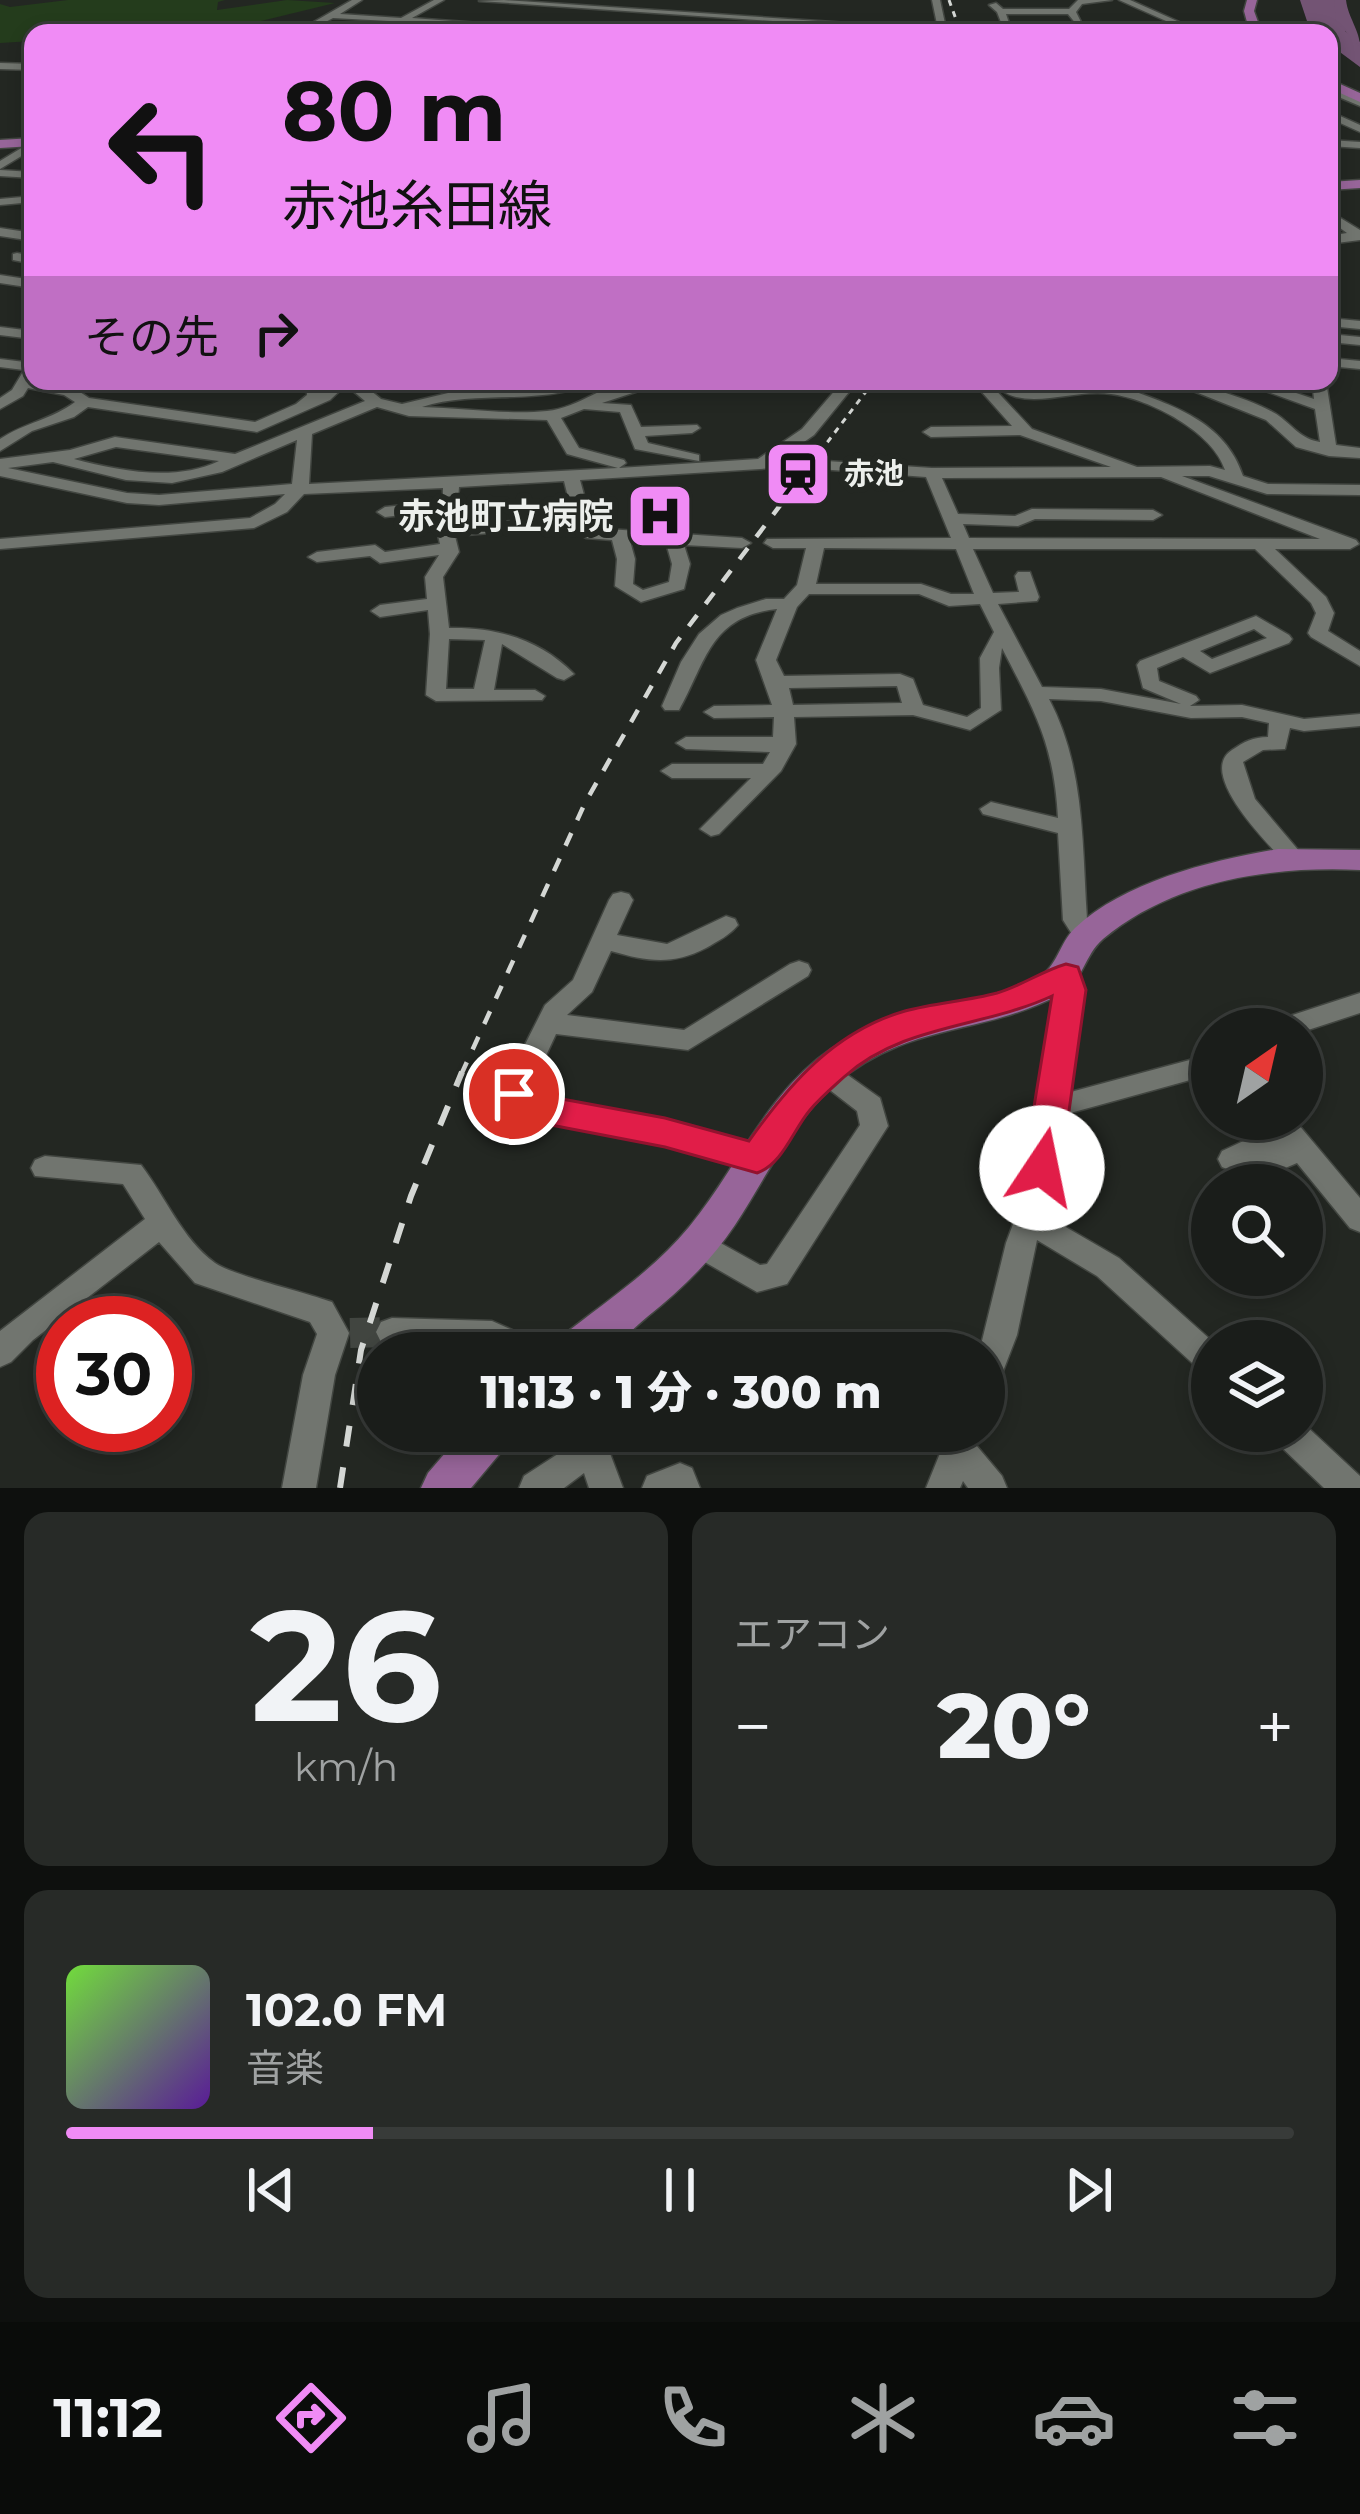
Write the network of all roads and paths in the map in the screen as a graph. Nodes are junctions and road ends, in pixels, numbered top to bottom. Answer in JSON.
{"nodes":[{"id":1,"x":11,"y":0,"type":"edge"},
{"id":2,"x":358,"y":0,"type":"edge"},
{"id":3,"x":440,"y":0,"type":"edge"},
{"id":4,"x":593,"y":0,"type":"edge"},
{"id":5,"x":637,"y":0,"type":"edge"},
{"id":6,"x":679,"y":0,"type":"edge"},
{"id":7,"x":1108,"y":0,"type":"edge"},
{"id":8,"x":1123,"y":0,"type":"edge"},
{"id":9,"x":485,"y":1,"type":"edge"},
{"id":10,"x":520,"y":2,"type":"edge"},
{"id":11,"x":26,"y":3,"type":"dead end"},
{"id":12,"x":715,"y":3,"type":"edge"},
{"id":13,"x":752,"y":5,"type":"dead end"},
{"id":14,"x":581,"y":8,"type":"junction"},
{"id":15,"x":1155,"y":10,"type":"junction"},
{"id":16,"x":466,"y":11,"type":"junction"},
{"id":17,"x":621,"y":11,"type":"junction"},
{"id":18,"x":660,"y":14,"type":"junction"},
{"id":19,"x":335,"y":16,"type":"junction"},
{"id":20,"x":698,"y":16,"type":"junction"},
{"id":21,"x":1074,"y":17,"type":"junction"},
{"id":22,"x":566,"y":18,"type":"junction"},
{"id":23,"x":404,"y":19,"type":"junction"},
{"id":24,"x":738,"y":19,"type":"junction"},
{"id":25,"x":447,"y":22,"type":"junction"},
{"id":26,"x":1146,"y":22,"type":"dead end"},
{"id":27,"x":646,"y":23,"type":"junction"},
{"id":28,"x":313,"y":24,"type":"edge"},
{"id":29,"x":444,"y":24,"type":"edge"},
{"id":30,"x":469,"y":24,"type":"edge"},
{"id":31,"x":557,"y":24,"type":"edge"},
{"id":32,"x":659,"y":24,"type":"edge"},
{"id":33,"x":732,"y":24,"type":"edge"},
{"id":34,"x":811,"y":24,"type":"edge"},
{"id":35,"x":1005,"y":24,"type":"edge"},
{"id":36,"x":1078,"y":24,"type":"edge"},
{"id":37,"x":1182,"y":24,"type":"edge"},
{"id":38,"x":24,"y":150,"type":"edge"},
{"id":39,"x":14,"y":157,"type":"junction"},
{"id":40,"x":24,"y":157,"type":"edge"},
{"id":41,"x":0,"y":169,"type":"edge"},
{"id":42,"x":17,"y":257,"type":"dead end"},
{"id":43,"x":24,"y":258,"type":"edge"},
{"id":44,"x":8,"y":280,"type":"edge"},
{"id":45,"x":0,"y":290,"type":"edge"},
{"id":46,"x":24,"y":382,"type":"edge"},
{"id":47,"x":314,"y":390,"type":"edge"},
{"id":48,"x":336,"y":390,"type":"edge"},
{"id":49,"x":359,"y":390,"type":"edge"},
{"id":50,"x":559,"y":390,"type":"edge"},
{"id":51,"x":616,"y":390,"type":"edge"},
{"id":52,"x":628,"y":390,"type":"edge"},
{"id":53,"x":843,"y":390,"type":"edge"},
{"id":54,"x":987,"y":390,"type":"edge"},
{"id":55,"x":1014,"y":390,"type":"edge"},
{"id":56,"x":1045,"y":390,"type":"edge"},
{"id":57,"x":1124,"y":390,"type":"edge"},
{"id":58,"x":1199,"y":390,"type":"edge"},
{"id":59,"x":1286,"y":390,"type":"edge"},
{"id":60,"x":1320,"y":390,"type":"edge"},
{"id":61,"x":91,"y":392,"type":"edge"},
{"id":62,"x":606,"y":396,"type":"junction"},
{"id":63,"x":376,"y":402,"type":"junction"},
{"id":64,"x":1232,"y":402,"type":"junction"},
{"id":65,"x":0,"y":404,"type":"edge"},
{"id":66,"x":304,"y":404,"type":"junction"},
{"id":67,"x":1323,"y":406,"type":"junction"},
{"id":68,"x":572,"y":408,"type":"junction"},
{"id":69,"x":400,"y":410,"type":"junction"},
{"id":70,"x":552,"y":416,"type":"junction"},
{"id":71,"x":1196,"y":422,"type":"junction"},
{"id":72,"x":692,"y":428,"type":"dead end"},
{"id":73,"x":1024,"y":430,"type":"junction"},
{"id":74,"x":931,"y":433,"type":"dead end"},
{"id":75,"x":305,"y":435,"type":"junction"},
{"id":76,"x":638,"y":439,"type":"junction"},
{"id":77,"x":0,"y":446,"type":"edge"},
{"id":78,"x":1329,"y":451,"type":"junction"},
{"id":79,"x":1360,"y":453,"type":"edge"},
{"id":80,"x":584,"y":457,"type":"junction"},
{"id":81,"x":52,"y":458,"type":"junction"},
{"id":82,"x":237,"y":459,"type":"junction"},
{"id":83,"x":764,"y":462,"type":"junction"},
{"id":84,"x":703,"y":465,"type":"junction"},
{"id":85,"x":0,"y":468,"type":"edge"},
{"id":86,"x":932,"y":472,"type":"junction"},
{"id":87,"x":1145,"y":472,"type":"junction"},
{"id":88,"x":571,"y":476,"type":"junction"},
{"id":89,"x":1235,"y":476,"type":"junction"},
{"id":90,"x":451,"y":483,"type":"junction"},
{"id":91,"x":300,"y":488,"type":"junction"},
{"id":92,"x":1360,"y":490,"type":"edge"},
{"id":93,"x":450,"y":505,"type":"junction"},
{"id":94,"x":385,"y":512,"type":"dead end"},
{"id":95,"x":1153,"y":515,"type":"dead end"},
{"id":96,"x":951,"y":519,"type":"junction"},
{"id":97,"x":512,"y":526,"type":"dead end"},
{"id":98,"x":620,"y":537,"type":"junction"},
{"id":99,"x":674,"y":539,"type":"junction"},
{"id":100,"x":447,"y":540,"type":"junction"},
{"id":101,"x":742,"y":543,"type":"dead end"},
{"id":102,"x":772,"y":543,"type":"dead end"},
{"id":103,"x":0,"y":544,"type":"edge"},
{"id":104,"x":816,"y":544,"type":"junction"},
{"id":105,"x":962,"y":544,"type":"junction"},
{"id":106,"x":1261,"y":545,"type":"junction"},
{"id":107,"x":1355,"y":545,"type":"edge"},
{"id":108,"x":317,"y":557,"type":"dead end"},
{"id":109,"x":1024,"y":576,"type":"dead end"},
{"id":110,"x":805,"y":589,"type":"junction"},
{"id":111,"x":986,"y":599,"type":"junction"},
{"id":112,"x":437,"y":603,"type":"junction"},
{"id":113,"x":788,"y":605,"type":"junction"},
{"id":114,"x":380,"y":611,"type":"dead end"},
{"id":115,"x":1004,"y":633,"type":"junction"},
{"id":116,"x":440,"y":634,"type":"junction"},
{"id":117,"x":493,"y":643,"type":"dead end"},
{"id":118,"x":1184,"y":649,"type":"dead end"},
{"id":119,"x":1360,"y":660,"type":"edge"},
{"id":120,"x":563,"y":674,"type":"dead end"},
{"id":121,"x":779,"y":682,"type":"junction"},
{"id":122,"x":1037,"y":693,"type":"junction"},
{"id":123,"x":483,"y":695,"type":"junction"},
{"id":124,"x":536,"y":696,"type":"dead end"},
{"id":125,"x":672,"y":706,"type":"dead end"},
{"id":126,"x":914,"y":709,"type":"junction"},
{"id":127,"x":783,"y":710,"type":"junction"},
{"id":128,"x":1224,"y":710,"type":"junction"},
{"id":129,"x":714,"y":712,"type":"dead end"},
{"id":130,"x":1360,"y":720,"type":"edge"},
{"id":131,"x":1280,"y":721,"type":"junction"},
{"id":132,"x":686,"y":743,"type":"dead end"},
{"id":133,"x":786,"y":744,"type":"junction"},
{"id":134,"x":672,"y":771,"type":"dead end"},
{"id":135,"x":770,"y":771,"type":"junction"},
{"id":136,"x":991,"y":809,"type":"dead end"},
{"id":137,"x":1069,"y":828,"type":"junction"},
{"id":138,"x":711,"y":829,"type":"dead end"},
{"id":139,"x":1294,"y":858,"type":"junction"},
{"id":140,"x":1360,"y":860,"type":"edge"},
{"id":141,"x":621,"y":900,"type":"dead end"},
{"id":142,"x":726,"y":925,"type":"dead end"},
{"id":143,"x":1086,"y":936,"type":"junction"},
{"id":144,"x":603,"y":940,"type":"junction"},
{"id":145,"x":799,"y":970,"type":"dead end"},
{"id":146,"x":1066,"y":976,"type":"junction"},
{"id":147,"x":1360,"y":1003,"type":"edge"},
{"id":148,"x":1323,"y":1015,"type":"edge"},
{"id":149,"x":549,"y":1023,"type":"junction"},
{"id":150,"x":1191,"y":1070,"type":"edge"},
{"id":151,"x":826,"y":1073,"type":"junction"},
{"id":152,"x":1055,"y":1105,"type":"junction"},
{"id":153,"x":1279,"y":1140,"type":"edge"},
{"id":154,"x":1293,"y":1140,"type":"edge"},
{"id":155,"x":757,"y":1158,"type":"junction"},
{"id":156,"x":1241,"y":1164,"type":"edge"},
{"id":157,"x":45,"y":1168,"type":"dead end"},
{"id":158,"x":1360,"y":1219,"type":"edge"},
{"id":159,"x":1029,"y":1220,"type":"junction"},
{"id":160,"x":161,"y":1224,"type":"junction"},
{"id":161,"x":698,"y":1244,"type":"junction"},
{"id":162,"x":595,"y":1332,"type":"edge"},
{"id":163,"x":1002,"y":1332,"type":"edge"},
{"id":164,"x":1191,"y":1342,"type":"edge"},
{"id":165,"x":0,"y":1352,"type":"edge"},
{"id":166,"x":474,"y":1452,"type":"edge"},
{"id":167,"x":957,"y":1452,"type":"edge"},
{"id":168,"x":969,"y":1452,"type":"edge"},
{"id":169,"x":1310,"y":1452,"type":"edge"},
{"id":170,"x":299,"y":1488,"type":"edge"},
{"id":171,"x":443,"y":1488,"type":"edge"},
{"id":172,"x":536,"y":1488,"type":"edge"},
{"id":173,"x":606,"y":1488,"type":"edge"},
{"id":174,"x":659,"y":1488,"type":"edge"},
{"id":175,"x":683,"y":1488,"type":"edge"},
{"id":176,"x":943,"y":1488,"type":"edge"},
{"id":177,"x":990,"y":1488,"type":"edge"},
{"id":178,"x":1348,"y":1488,"type":"edge"}],
"edges":[{"from":1,"to":11,"type":"street"},
{"from":2,"to":19,"type":"street"},
{"from":3,"to":23,"type":"street"},
{"from":4,"to":14,"type":"street"},
{"from":5,"to":17,"type":"street"},
{"from":6,"to":18,"type":"street"},
{"from":7,"to":21,"type":"street"},
{"from":8,"to":15,"type":"street"},
{"from":9,"to":10,"type":"street"},
{"from":9,"to":16,"type":"street"},
{"from":10,"to":14,"type":"street"},
{"from":12,"to":20,"type":"street"},
{"from":13,"to":24,"type":"street"},
{"from":14,"to":17,"type":"street"},
{"from":14,"to":22,"type":"street"},
{"from":15,"to":26,"type":"street"},
{"from":15,"to":37,"type":"street"},
{"from":16,"to":22,"type":"street"},
{"from":16,"to":25,"type":"street"},
{"from":17,"to":18,"type":"street"},
{"from":18,"to":20,"type":"street"},
{"from":18,"to":27,"type":"street"},
{"from":19,"to":23,"type":"street"},
{"from":19,"to":28,"type":"street"},
{"from":20,"to":24,"type":"street"},
{"from":21,"to":35,"type":"street"},
{"from":21,"to":36,"type":"street"},
{"from":22,"to":27,"type":"street"},
{"from":22,"to":31,"type":"street"},
{"from":23,"to":25,"type":"street"},
{"from":24,"to":33,"type":"street"},
{"from":24,"to":34,"type":"street"},
{"from":25,"to":29,"type":"street"},
{"from":25,"to":30,"type":"street"},
{"from":27,"to":32,"type":"street"},
{"from":38,"to":39,"type":"street"},
{"from":39,"to":40,"type":"street"},
{"from":39,"to":41,"type":"street"},
{"from":42,"to":43,"type":"street"},
{"from":44,"to":45,"type":"street"},
{"from":46,"to":65,"type":"street"},
{"from":47,"to":66,"type":"street"},
{"from":48,"to":66,"type":"street"},
{"from":49,"to":63,"type":"street"},
{"from":50,"to":69,"type":"street"},
{"from":51,"to":62,"type":"street"},
{"from":52,"to":62,"type":"street"},
{"from":53,"to":83,"type":"street"},
{"from":54,"to":73,"type":"street"},
{"from":55,"to":56,"type":"street"},
{"from":57,"to":71,"type":"street"},
{"from":58,"to":64,"type":"street"},
{"from":59,"to":67,"type":"street"},
{"from":60,"to":67,"type":"street"},
{"from":61,"to":66,"type":"street"},
{"from":61,"to":77,"type":"street"},
{"from":62,"to":68,"type":"street"},
{"from":63,"to":69,"type":"street"},
{"from":63,"to":75,"type":"street"},
{"from":64,"to":71,"type":"street"},
{"from":64,"to":78,"type":"street"},
{"from":67,"to":78,"type":"street"},
{"from":68,"to":70,"type":"street"},
{"from":68,"to":76,"type":"street"},
{"from":69,"to":70,"type":"street"},
{"from":70,"to":80,"type":"street"},
{"from":71,"to":89,"type":"street"},
{"from":72,"to":76,"type":"street"},
{"from":73,"to":74,"type":"street"},
{"from":73,"to":87,"type":"street"},
{"from":75,"to":82,"type":"street"},
{"from":75,"to":91,"type":"street"},
{"from":76,"to":80,"type":"street"},
{"from":76,"to":84,"type":"street"},
{"from":78,"to":79,"type":"street"},
{"from":80,"to":84,"type":"street"},
{"from":81,"to":82,"type":"street"},
{"from":81,"to":82,"type":"street"},
{"from":81,"to":85,"type":"street"},
{"from":83,"to":84,"type":"street"},
{"from":83,"to":86,"type":"street"},
{"from":84,"to":88,"type":"street"},
{"from":85,"to":91,"type":"street"},
{"from":86,"to":87,"type":"street"},
{"from":86,"to":96,"type":"street"},
{"from":87,"to":89,"type":"street"},
{"from":87,"to":107,"type":"street"},
{"from":88,"to":90,"type":"street"},
{"from":88,"to":98,"type":"street"},
{"from":89,"to":92,"type":"street"},
{"from":90,"to":91,"type":"street"},
{"from":90,"to":93,"type":"street"},
{"from":91,"to":103,"type":"street"},
{"from":93,"to":94,"type":"street"},
{"from":93,"to":100,"type":"street"},
{"from":95,"to":96,"type":"street"},
{"from":96,"to":105,"type":"street"},
{"from":97,"to":100,"type":"street"},
{"from":98,"to":99,"type":"street"},
{"from":98,"to":99,"type":"street"},
{"from":99,"to":101,"type":"street"},
{"from":100,"to":108,"type":"street"},
{"from":100,"to":112,"type":"street"},
{"from":102,"to":104,"type":"street"},
{"from":104,"to":105,"type":"street"},
{"from":104,"to":110,"type":"street"},
{"from":105,"to":106,"type":"street"},
{"from":105,"to":111,"type":"street"},
{"from":106,"to":107,"type":"street"},
{"from":106,"to":119,"type":"street"},
{"from":109,"to":111,"type":"street"},
{"from":110,"to":111,"type":"street"},
{"from":110,"to":113,"type":"street"},
{"from":111,"to":115,"type":"street"},
{"from":112,"to":114,"type":"street"},
{"from":112,"to":116,"type":"street"},
{"from":113,"to":121,"type":"street"},
{"from":113,"to":125,"type":"street"},
{"from":115,"to":122,"type":"street"},
{"from":115,"to":126,"type":"street"},
{"from":116,"to":120,"type":"street"},
{"from":116,"to":123,"type":"street"},
{"from":117,"to":123,"type":"street"},
{"from":118,"to":128,"type":"street"},
{"from":121,"to":126,"type":"street"},
{"from":121,"to":127,"type":"street"},
{"from":122,"to":128,"type":"street"},
{"from":122,"to":137,"type":"street"},
{"from":123,"to":124,"type":"street"},
{"from":126,"to":127,"type":"street"},
{"from":127,"to":129,"type":"street"},
{"from":127,"to":133,"type":"street"},
{"from":128,"to":131,"type":"street"},
{"from":130,"to":131,"type":"street"},
{"from":131,"to":139,"type":"street"},
{"from":132,"to":133,"type":"street"},
{"from":133,"to":135,"type":"street"},
{"from":134,"to":135,"type":"street"},
{"from":135,"to":138,"type":"street"},
{"from":136,"to":137,"type":"street"},
{"from":137,"to":143,"type":"street"},
{"from":139,"to":140,"type":"main road"},
{"from":139,"to":143,"type":"main road"},
{"from":141,"to":144,"type":"street"},
{"from":142,"to":144,"type":"street"},
{"from":143,"to":146,"type":"main road"},
{"from":144,"to":149,"type":"street"},
{"from":145,"to":149,"type":"street"},
{"from":146,"to":151,"type":"main road"},
{"from":146,"to":152,"type":"street"},
{"from":147,"to":148,"type":"street"},
{"from":149,"to":155,"type":"street"},
{"from":150,"to":152,"type":"street"},
{"from":151,"to":155,"type":"main road"},
{"from":151,"to":161,"type":"street"},
{"from":152,"to":159,"type":"street"},
{"from":153,"to":156,"type":"street"},
{"from":154,"to":158,"type":"street"},
{"from":155,"to":161,"type":"main road"},
{"from":157,"to":160,"type":"street"},
{"from":159,"to":163,"type":"street"},
{"from":159,"to":164,"type":"street"},
{"from":160,"to":165,"type":"street"},
{"from":160,"to":170,"type":"street"},
{"from":161,"to":162,"type":"main road"},
{"from":166,"to":171,"type":"main road"},
{"from":167,"to":176,"type":"street"},
{"from":168,"to":177,"type":"street"},
{"from":169,"to":178,"type":"street"},
{"from":172,"to":173,"type":"street"},
{"from":174,"to":175,"type":"street"}]}
